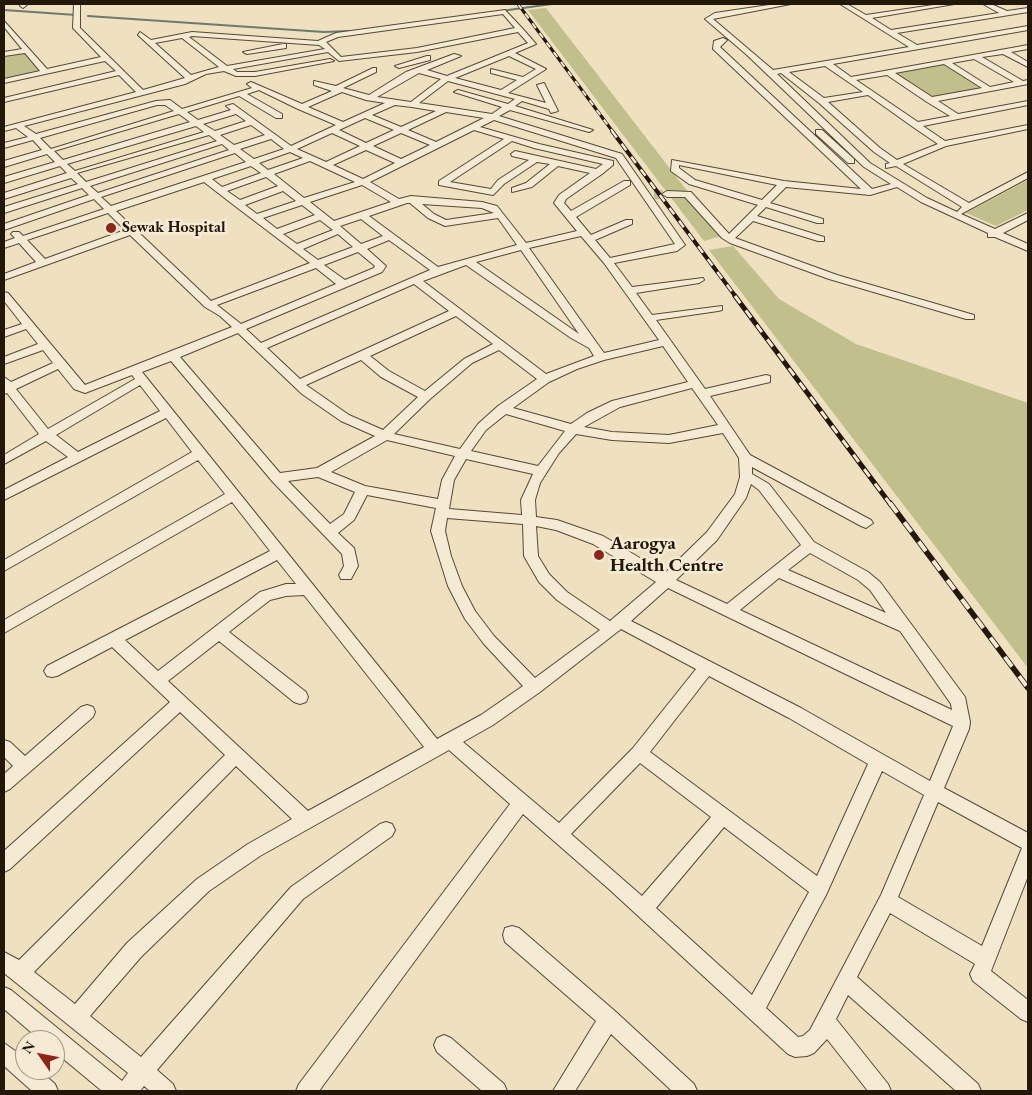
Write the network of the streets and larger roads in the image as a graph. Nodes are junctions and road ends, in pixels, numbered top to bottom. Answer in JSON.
{"nodes":[{"id":1,"x":77,"y":4,"type":"edge"},
{"id":2,"x":764,"y":4,"type":"edge"},
{"id":3,"x":788,"y":4,"type":"edge"},
{"id":4,"x":843,"y":4,"type":"edge"},
{"id":5,"x":951,"y":4,"type":"edge"},
{"id":6,"x":987,"y":4,"type":"edge"},
{"id":7,"x":1028,"y":10,"type":"edge"},
{"id":8,"x":1005,"y":13,"type":"junction"},
{"id":9,"x":704,"y":17,"type":"junction"},
{"id":10,"x":866,"y":18,"type":"junction"},
{"id":11,"x":4,"y":23,"type":"edge"},
{"id":12,"x":520,"y":28,"type":"junction"},
{"id":13,"x":1028,"y":28,"type":"edge"},
{"id":14,"x":1015,"y":31,"type":"junction"},
{"id":15,"x":890,"y":32,"type":"junction"},
{"id":16,"x":140,"y":34,"type":"dead end"},
{"id":17,"x":15,"y":35,"type":"junction"},
{"id":18,"x":183,"y":35,"type":"junction"},
{"id":19,"x":231,"y":37,"type":"junction"},
{"id":20,"x":4,"y":38,"type":"edge"},
{"id":21,"x":1028,"y":38,"type":"edge"},
{"id":22,"x":723,"y":40,"type":"junction"},
{"id":23,"x":149,"y":42,"type":"junction"},
{"id":24,"x":304,"y":42,"type":"junction"},
{"id":25,"x":319,"y":43,"type":"junction"},
{"id":26,"x":440,"y":45,"type":"junction"},
{"id":27,"x":1028,"y":47,"type":"edge"},
{"id":28,"x":917,"y":48,"type":"junction"},
{"id":29,"x":27,"y":50,"type":"junction"},
{"id":30,"x":330,"y":50,"type":"junction"},
{"id":31,"x":1004,"y":51,"type":"junction"},
{"id":32,"x":247,"y":52,"type":"junction"},
{"id":33,"x":448,"y":52,"type":"junction"},
{"id":34,"x":4,"y":54,"type":"edge"},
{"id":35,"x":383,"y":54,"type":"junction"},
{"id":36,"x":511,"y":54,"type":"junction"},
{"id":37,"x":457,"y":56,"type":"junction"},
{"id":38,"x":976,"y":56,"type":"junction"},
{"id":39,"x":107,"y":58,"type":"junction"},
{"id":40,"x":256,"y":62,"type":"junction"},
{"id":41,"x":945,"y":62,"type":"junction"},
{"id":42,"x":826,"y":63,"type":"junction"},
{"id":43,"x":1028,"y":65,"type":"edge"},
{"id":44,"x":399,"y":66,"type":"junction"},
{"id":45,"x":477,"y":66,"type":"junction"},
{"id":46,"x":224,"y":68,"type":"junction"},
{"id":47,"x":373,"y":70,"type":"dead end"},
{"id":48,"x":418,"y":70,"type":"junction"},
{"id":49,"x":494,"y":71,"type":"dead end"},
{"id":50,"x":783,"y":71,"type":"junction"},
{"id":51,"x":45,"y":72,"type":"junction"},
{"id":52,"x":122,"y":72,"type":"junction"},
{"id":53,"x":888,"y":72,"type":"junction"},
{"id":54,"x":771,"y":73,"type":"junction"},
{"id":55,"x":236,"y":74,"type":"junction"},
{"id":56,"x":287,"y":74,"type":"dead end"},
{"id":57,"x":409,"y":74,"type":"junction"},
{"id":58,"x":190,"y":79,"type":"junction"},
{"id":59,"x":446,"y":79,"type":"junction"},
{"id":60,"x":850,"y":79,"type":"junction"},
{"id":61,"x":524,"y":80,"type":"junction"},
{"id":62,"x":4,"y":81,"type":"edge"},
{"id":63,"x":1025,"y":82,"type":"edge"},
{"id":64,"x":317,"y":83,"type":"dead end"},
{"id":65,"x":541,"y":85,"type":"dead end"},
{"id":66,"x":259,"y":88,"type":"junction"},
{"id":67,"x":989,"y":89,"type":"junction"},
{"id":68,"x":337,"y":90,"type":"junction"},
{"id":69,"x":141,"y":92,"type":"junction"},
{"id":70,"x":458,"y":92,"type":"dead end"},
{"id":71,"x":502,"y":93,"type":"junction"},
{"id":72,"x":869,"y":93,"type":"junction"},
{"id":73,"x":241,"y":94,"type":"junction"},
{"id":74,"x":369,"y":98,"type":"junction"},
{"id":75,"x":522,"y":98,"type":"junction"},
{"id":76,"x":221,"y":99,"type":"junction"},
{"id":77,"x":4,"y":100,"type":"edge"},
{"id":78,"x":930,"y":100,"type":"junction"},
{"id":79,"x":822,"y":101,"type":"junction"},
{"id":80,"x":393,"y":102,"type":"junction"},
{"id":81,"x":1024,"y":104,"type":"edge"},
{"id":82,"x":412,"y":105,"type":"junction"},
{"id":83,"x":552,"y":106,"type":"junction"},
{"id":84,"x":301,"y":107,"type":"junction"},
{"id":85,"x":509,"y":107,"type":"junction"},
{"id":86,"x":1028,"y":109,"type":"edge"},
{"id":87,"x":444,"y":110,"type":"junction"},
{"id":88,"x":182,"y":111,"type":"junction"},
{"id":89,"x":237,"y":111,"type":"junction"},
{"id":90,"x":365,"y":115,"type":"junction"},
{"id":91,"x":279,"y":116,"type":"dead end"},
{"id":92,"x":493,"y":117,"type":"junction"},
{"id":93,"x":957,"y":117,"type":"junction"},
{"id":94,"x":107,"y":118,"type":"junction"},
{"id":95,"x":558,"y":121,"type":"junction"},
{"id":96,"x":198,"y":122,"type":"junction"},
{"id":97,"x":253,"y":122,"type":"junction"},
{"id":98,"x":17,"y":125,"type":"junction"},
{"id":99,"x":342,"y":125,"type":"junction"},
{"id":100,"x":916,"y":125,"type":"junction"},
{"id":101,"x":473,"y":127,"type":"junction"},
{"id":102,"x":1028,"y":128,"type":"edge"},
{"id":103,"x":4,"y":129,"type":"edge"},
{"id":104,"x":121,"y":129,"type":"junction"},
{"id":105,"x":331,"y":130,"type":"junction"},
{"id":106,"x":403,"y":130,"type":"junction"},
{"id":107,"x":589,"y":130,"type":"dead end"},
{"id":108,"x":544,"y":131,"type":"junction"},
{"id":109,"x":213,"y":133,"type":"junction"},
{"id":110,"x":38,"y":136,"type":"junction"},
{"id":111,"x":272,"y":136,"type":"junction"},
{"id":112,"x":823,"y":136,"type":"junction"},
{"id":113,"x":511,"y":138,"type":"junction"},
{"id":114,"x":814,"y":138,"type":"junction"},
{"id":115,"x":136,"y":141,"type":"junction"},
{"id":116,"x":224,"y":141,"type":"junction"},
{"id":117,"x":436,"y":144,"type":"junction"},
{"id":118,"x":944,"y":144,"type":"junction"},
{"id":119,"x":4,"y":146,"type":"edge"},
{"id":120,"x":366,"y":147,"type":"junction"},
{"id":121,"x":235,"y":149,"type":"junction"},
{"id":122,"x":290,"y":149,"type":"junction"},
{"id":123,"x":51,"y":150,"type":"junction"},
{"id":124,"x":150,"y":151,"type":"junction"},
{"id":125,"x":515,"y":154,"type":"dead end"},
{"id":126,"x":312,"y":158,"type":"junction"},
{"id":127,"x":536,"y":159,"type":"junction"},
{"id":128,"x":161,"y":160,"type":"junction"},
{"id":129,"x":64,"y":162,"type":"junction"},
{"id":130,"x":253,"y":162,"type":"junction"},
{"id":131,"x":400,"y":162,"type":"junction"},
{"id":132,"x":557,"y":163,"type":"junction"},
{"id":133,"x":4,"y":164,"type":"edge"},
{"id":134,"x":896,"y":164,"type":"junction"},
{"id":135,"x":327,"y":165,"type":"junction"},
{"id":136,"x":175,"y":170,"type":"junction"},
{"id":137,"x":876,"y":171,"type":"junction"},
{"id":138,"x":599,"y":172,"type":"junction"},
{"id":139,"x":76,"y":173,"type":"junction"},
{"id":140,"x":268,"y":174,"type":"junction"},
{"id":141,"x":1028,"y":175,"type":"edge"},
{"id":142,"x":751,"y":177,"type":"junction"},
{"id":143,"x":206,"y":179,"type":"junction"},
{"id":144,"x":4,"y":180,"type":"edge"},
{"id":145,"x":362,"y":182,"type":"junction"},
{"id":146,"x":86,"y":183,"type":"junction"},
{"id":147,"x":627,"y":183,"type":"dead end"},
{"id":148,"x":192,"y":184,"type":"junction"},
{"id":149,"x":784,"y":184,"type":"junction"},
{"id":150,"x":892,"y":186,"type":"junction"},
{"id":151,"x":285,"y":187,"type":"junction"},
{"id":152,"x":221,"y":190,"type":"junction"},
{"id":153,"x":515,"y":190,"type":"dead end"},
{"id":154,"x":870,"y":192,"type":"junction"},
{"id":155,"x":667,"y":194,"type":"tunnel mouth"},
{"id":156,"x":733,"y":194,"type":"junction"},
{"id":157,"x":99,"y":195,"type":"junction"},
{"id":158,"x":4,"y":196,"type":"edge"},
{"id":159,"x":411,"y":199,"type":"junction"},
{"id":160,"x":304,"y":202,"type":"junction"},
{"id":161,"x":397,"y":202,"type":"junction"},
{"id":162,"x":238,"y":204,"type":"junction"},
{"id":163,"x":764,"y":204,"type":"junction"},
{"id":164,"x":969,"y":207,"type":"junction"},
{"id":165,"x":113,"y":209,"type":"junction"},
{"id":166,"x":4,"y":210,"type":"edge"},
{"id":167,"x":362,"y":215,"type":"junction"},
{"id":168,"x":501,"y":215,"type":"junction"},
{"id":169,"x":322,"y":216,"type":"junction"},
{"id":170,"x":570,"y":216,"type":"junction"},
{"id":171,"x":952,"y":216,"type":"junction"},
{"id":172,"x":1028,"y":216,"type":"edge"},
{"id":173,"x":256,"y":217,"type":"junction"},
{"id":174,"x":751,"y":217,"type":"junction"},
{"id":175,"x":820,"y":221,"type":"dead end"},
{"id":176,"x":629,"y":222,"type":"dead end"},
{"id":177,"x":1015,"y":223,"type":"junction"},
{"id":178,"x":5,"y":224,"type":"edge"},
{"id":179,"x":337,"y":227,"type":"junction"},
{"id":180,"x":1028,"y":229,"type":"edge"},
{"id":181,"x":132,"y":231,"type":"junction"},
{"id":182,"x":276,"y":233,"type":"junction"},
{"id":183,"x":993,"y":234,"type":"junction"},
{"id":184,"x":586,"y":235,"type":"junction"},
{"id":185,"x":391,"y":236,"type":"junction"},
{"id":186,"x":145,"y":238,"type":"junction"},
{"id":187,"x":729,"y":239,"type":"junction"},
{"id":188,"x":820,"y":239,"type":"dead end"},
{"id":189,"x":21,"y":240,"type":"junction"},
{"id":190,"x":4,"y":245,"type":"edge"},
{"id":191,"x":523,"y":246,"type":"junction"},
{"id":192,"x":360,"y":247,"type":"junction"},
{"id":193,"x":296,"y":248,"type":"junction"},
{"id":194,"x":1028,"y":248,"type":"edge"},
{"id":195,"x":1028,"y":254,"type":"edge"},
{"id":196,"x":467,"y":261,"type":"junction"},
{"id":197,"x":608,"y":261,"type":"junction"},
{"id":198,"x":43,"y":263,"type":"junction"},
{"id":199,"x":318,"y":264,"type":"junction"},
{"id":200,"x":437,"y":271,"type":"junction"},
{"id":201,"x":4,"y":277,"type":"edge"},
{"id":202,"x":414,"y":280,"type":"junction"},
{"id":203,"x":699,"y":280,"type":"dead end"},
{"id":204,"x":343,"y":284,"type":"junction"},
{"id":205,"x":629,"y":291,"type":"junction"},
{"id":206,"x":4,"y":295,"type":"edge"},
{"id":207,"x":214,"y":304,"type":"junction"},
{"id":208,"x":8,"y":307,"type":"edge"},
{"id":209,"x":718,"y":308,"type":"dead end"},
{"id":210,"x":456,"y":312,"type":"junction"},
{"id":211,"x":970,"y":317,"type":"dead end"},
{"id":212,"x":650,"y":318,"type":"junction"},
{"id":213,"x":28,"y":325,"type":"junction"},
{"id":214,"x":238,"y":328,"type":"junction"},
{"id":215,"x":4,"y":334,"type":"edge"},
{"id":216,"x":666,"y":342,"type":"junction"},
{"id":217,"x":500,"y":345,"type":"junction"},
{"id":218,"x":46,"y":346,"type":"junction"},
{"id":219,"x":258,"y":348,"type":"junction"},
{"id":220,"x":598,"y":352,"type":"junction"},
{"id":221,"x":362,"y":354,"type":"junction"},
{"id":222,"x":172,"y":356,"type":"junction"},
{"id":223,"x":4,"y":361,"type":"edge"},
{"id":224,"x":61,"y":364,"type":"junction"},
{"id":225,"x":138,"y":375,"type":"junction"},
{"id":226,"x":545,"y":379,"type":"junction"},
{"id":227,"x":766,"y":379,"type":"dead end"},
{"id":228,"x":298,"y":384,"type":"junction"},
{"id":229,"x":5,"y":386,"type":"edge"},
{"id":230,"x":698,"y":389,"type":"junction"},
{"id":231,"x":426,"y":396,"type":"junction"},
{"id":232,"x":502,"y":409,"type":"junction"},
{"id":233,"x":168,"y":412,"type":"junction"},
{"id":234,"x":726,"y":428,"type":"junction"},
{"id":235,"x":573,"y":429,"type":"junction"},
{"id":236,"x":46,"y":434,"type":"junction"},
{"id":237,"x":385,"y":436,"type":"junction"},
{"id":238,"x":200,"y":453,"type":"junction"},
{"id":239,"x":463,"y":453,"type":"junction"},
{"id":240,"x":76,"y":458,"type":"junction"},
{"id":241,"x":745,"y":458,"type":"junction"},
{"id":242,"x":4,"y":460,"type":"edge"},
{"id":243,"x":540,"y":471,"type":"junction"},
{"id":244,"x":319,"y":472,"type":"junction"},
{"id":245,"x":746,"y":477,"type":"junction"},
{"id":246,"x":277,"y":478,"type":"junction"},
{"id":247,"x":363,"y":490,"type":"junction"},
{"id":248,"x":4,"y":495,"type":"edge"},
{"id":249,"x":234,"y":495,"type":"junction"},
{"id":250,"x":441,"y":509,"type":"junction"},
{"id":251,"x":527,"y":520,"type":"junction"},
{"id":252,"x":866,"y":523,"type":"dead end"},
{"id":253,"x":330,"y":532,"type":"junction"},
{"id":254,"x":809,"y":546,"type":"junction"},
{"id":255,"x":279,"y":553,"type":"junction"},
{"id":256,"x":4,"y":566,"type":"edge"},
{"id":257,"x":778,"y":572,"type":"junction"},
{"id":258,"x":346,"y":575,"type":"dead end"},
{"id":259,"x":666,"y":581,"type":"junction"},
{"id":260,"x":308,"y":589,"type":"junction"},
{"id":261,"x":728,"y":611,"type":"junction"},
{"id":262,"x":615,"y":626,"type":"junction"},
{"id":263,"x":4,"y":627,"type":"edge"},
{"id":264,"x":905,"y":627,"type":"junction"},
{"id":265,"x":218,"y":632,"type":"junction"},
{"id":266,"x":114,"y":639,"type":"junction"},
{"id":267,"x":707,"y":668,"type":"junction"},
{"id":268,"x":52,"y":671,"type":"dead end"},
{"id":269,"x":158,"y":680,"type":"junction"},
{"id":270,"x":534,"y":687,"type":"junction"},
{"id":271,"x":300,"y":697,"type":"dead end"},
{"id":272,"x":181,"y":701,"type":"junction"},
{"id":273,"x":87,"y":712,"type":"dead end"},
{"id":274,"x":962,"y":722,"type":"junction"},
{"id":275,"x":442,"y":745,"type":"junction"},
{"id":276,"x":4,"y":747,"type":"edge"},
{"id":277,"x":639,"y":753,"type":"junction"},
{"id":278,"x":236,"y":755,"type":"junction"},
{"id":279,"x":878,"y":761,"type":"junction"},
{"id":280,"x":24,"y":766,"type":"junction"},
{"id":281,"x":4,"y":784,"type":"edge"},
{"id":282,"x":934,"y":790,"type":"junction"},
{"id":283,"x":521,"y":803,"type":"junction"},
{"id":284,"x":723,"y":816,"type":"junction"},
{"id":285,"x":306,"y":821,"type":"junction"},
{"id":286,"x":386,"y":830,"type":"dead end"},
{"id":287,"x":559,"y":835,"type":"junction"},
{"id":288,"x":1028,"y":842,"type":"edge"},
{"id":289,"x":1028,"y":854,"type":"edge"},
{"id":290,"x":4,"y":863,"type":"edge"},
{"id":291,"x":820,"y":889,"type":"junction"},
{"id":292,"x":887,"y":901,"type":"junction"},
{"id":293,"x":643,"y":909,"type":"junction"},
{"id":294,"x":512,"y":935,"type":"dead end"},
{"id":295,"x":985,"y":959,"type":"junction"},
{"id":296,"x":4,"y":961,"type":"edge"},
{"id":297,"x":20,"y":973,"type":"junction"},
{"id":298,"x":845,"y":980,"type":"junction"},
{"id":299,"x":4,"y":997,"type":"edge"},
{"id":300,"x":754,"y":1011,"type":"junction"},
{"id":301,"x":1028,"y":1012,"type":"edge"},
{"id":302,"x":76,"y":1017,"type":"junction"},
{"id":303,"x":609,"y":1019,"type":"junction"},
{"id":304,"x":825,"y":1021,"type":"junction"},
{"id":305,"x":444,"y":1045,"type":"dead end"},
{"id":306,"x":4,"y":1053,"type":"edge"},
{"id":307,"x":141,"y":1073,"type":"junction"},
{"id":308,"x":48,"y":1091,"type":"edge"},
{"id":309,"x":118,"y":1091,"type":"edge"},
{"id":310,"x":128,"y":1091,"type":"edge"},
{"id":311,"x":166,"y":1091,"type":"edge"},
{"id":312,"x":306,"y":1091,"type":"edge"},
{"id":313,"x":498,"y":1091,"type":"edge"},
{"id":314,"x":563,"y":1091,"type":"edge"},
{"id":315,"x":687,"y":1091,"type":"edge"},
{"id":316,"x":881,"y":1091,"type":"edge"},
{"id":317,"x":971,"y":1091,"type":"edge"}],
"edges":[{"from":1,"to":39,"type":"street"},
{"from":2,"to":9,"type":"street"},
{"from":3,"to":9,"type":"street"},
{"from":4,"to":10,"type":"street"},
{"from":5,"to":10,"type":"street"},
{"from":6,"to":8,"type":"street"},
{"from":7,"to":8,"type":"street"},
{"from":8,"to":15,"type":"street"},
{"from":9,"to":22,"type":"street"},
{"from":9,"to":54,"type":"street"},
{"from":10,"to":15,"type":"street"},
{"from":11,"to":17,"type":"street"},
{"from":12,"to":25,"type":"street"},
{"from":12,"to":26,"type":"street"},
{"from":12,"to":36,"type":"street"},
{"from":13,"to":14,"type":"street"},
{"from":14,"to":21,"type":"street"},
{"from":14,"to":28,"type":"street"},
{"from":15,"to":28,"type":"street"},
{"from":16,"to":23,"type":"street"},
{"from":17,"to":20,"type":"street"},
{"from":17,"to":29,"type":"street"},
{"from":18,"to":19,"type":"street"},
{"from":18,"to":23,"type":"street"},
{"from":18,"to":46,"type":"street"},
{"from":19,"to":24,"type":"street"},
{"from":19,"to":32,"type":"street"},
{"from":22,"to":112,"type":"street"},
{"from":22,"to":114,"type":"street"},
{"from":23,"to":58,"type":"street"},
{"from":24,"to":25,"type":"street"},
{"from":24,"to":32,"type":"street"},
{"from":25,"to":30,"type":"street"},
{"from":26,"to":33,"type":"street"},
{"from":26,"to":35,"type":"street"},
{"from":27,"to":31,"type":"street"},
{"from":28,"to":42,"type":"street"},
{"from":29,"to":34,"type":"street"},
{"from":29,"to":51,"type":"street"},
{"from":30,"to":35,"type":"street"},
{"from":30,"to":40,"type":"street"},
{"from":31,"to":38,"type":"street"},
{"from":31,"to":43,"type":"street"},
{"from":32,"to":40,"type":"street"},
{"from":33,"to":37,"type":"street"},
{"from":33,"to":44,"type":"street"},
{"from":35,"to":44,"type":"street"},
{"from":36,"to":45,"type":"street"},
{"from":36,"to":61,"type":"street"},
{"from":37,"to":45,"type":"street"},
{"from":37,"to":48,"type":"street"},
{"from":38,"to":41,"type":"street"},
{"from":38,"to":63,"type":"street"},
{"from":39,"to":51,"type":"street"},
{"from":39,"to":52,"type":"street"},
{"from":40,"to":46,"type":"street"},
{"from":41,"to":53,"type":"street"},
{"from":41,"to":67,"type":"street"},
{"from":42,"to":50,"type":"street"},
{"from":42,"to":60,"type":"street"},
{"from":44,"to":57,"type":"street"},
{"from":45,"to":59,"type":"street"},
{"from":46,"to":55,"type":"street"},
{"from":46,"to":58,"type":"street"},
{"from":47,"to":68,"type":"street"},
{"from":48,"to":57,"type":"street"},
{"from":48,"to":59,"type":"street"},
{"from":49,"to":61,"type":"street"},
{"from":50,"to":54,"type":"street"},
{"from":50,"to":79,"type":"street"},
{"from":51,"to":62,"type":"street"},
{"from":52,"to":69,"type":"street"},
{"from":52,"to":77,"type":"street"},
{"from":53,"to":60,"type":"street"},
{"from":53,"to":78,"type":"street"},
{"from":54,"to":137,"type":"street"},
{"from":55,"to":56,"type":"street"},
{"from":55,"to":66,"type":"street"},
{"from":57,"to":74,"type":"street"},
{"from":58,"to":69,"type":"street"},
{"from":59,"to":71,"type":"street"},
{"from":59,"to":82,"type":"street"},
{"from":60,"to":72,"type":"street"},
{"from":61,"to":71,"type":"street"},
{"from":63,"to":67,"type":"street"},
{"from":64,"to":68,"type":"street"},
{"from":65,"to":83,"type":"street"},
{"from":66,"to":73,"type":"street"},
{"from":66,"to":84,"type":"street"},
{"from":67,"to":78,"type":"street"},
{"from":68,"to":74,"type":"street"},
{"from":68,"to":84,"type":"street"},
{"from":69,"to":98,"type":"street"},
{"from":70,"to":85,"type":"street"},
{"from":71,"to":75,"type":"street"},
{"from":72,"to":79,"type":"street"},
{"from":72,"to":100,"type":"street"},
{"from":73,"to":76,"type":"street"},
{"from":73,"to":91,"type":"street"},
{"from":74,"to":80,"type":"street"},
{"from":75,"to":83,"type":"street"},
{"from":75,"to":85,"type":"street"},
{"from":76,"to":88,"type":"street"},
{"from":76,"to":89,"type":"street"},
{"from":78,"to":93,"type":"street"},
{"from":79,"to":134,"type":"street"},
{"from":80,"to":82,"type":"street"},
{"from":80,"to":90,"type":"street"},
{"from":81,"to":86,"type":"street"},
{"from":81,"to":93,"type":"street"},
{"from":82,"to":87,"type":"street"},
{"from":83,"to":95,"type":"street"},
{"from":84,"to":99,"type":"street"},
{"from":85,"to":92,"type":"street"},
{"from":85,"to":95,"type":"street"},
{"from":87,"to":92,"type":"street"},
{"from":87,"to":106,"type":"street"},
{"from":88,"to":94,"type":"street"},
{"from":88,"to":96,"type":"street"},
{"from":88,"to":104,"type":"street"},
{"from":89,"to":96,"type":"street"},
{"from":89,"to":97,"type":"street"},
{"from":90,"to":99,"type":"street"},
{"from":90,"to":106,"type":"street"},
{"from":92,"to":101,"type":"street"},
{"from":92,"to":108,"type":"street"},
{"from":93,"to":100,"type":"street"},
{"from":94,"to":104,"type":"street"},
{"from":94,"to":110,"type":"street"},
{"from":95,"to":107,"type":"street"},
{"from":95,"to":108,"type":"street"},
{"from":96,"to":109,"type":"street"},
{"from":96,"to":115,"type":"street"},
{"from":97,"to":109,"type":"street"},
{"from":97,"to":111,"type":"street"},
{"from":98,"to":103,"type":"street"},
{"from":98,"to":110,"type":"street"},
{"from":99,"to":105,"type":"street"},
{"from":100,"to":118,"type":"street"},
{"from":101,"to":113,"type":"street"},
{"from":101,"to":117,"type":"street"},
{"from":102,"to":118,"type":"street"},
{"from":104,"to":115,"type":"street"},
{"from":104,"to":123,"type":"street"},
{"from":105,"to":120,"type":"street"},
{"from":105,"to":122,"type":"street"},
{"from":106,"to":117,"type":"street"},
{"from":106,"to":120,"type":"street"},
{"from":108,"to":197,"type":"street"},
{"from":109,"to":116,"type":"street"},
{"from":109,"to":124,"type":"street"},
{"from":110,"to":119,"type":"street"},
{"from":110,"to":123,"type":"street"},
{"from":111,"to":121,"type":"street"},
{"from":111,"to":122,"type":"street"},
{"from":112,"to":114,"type":"street"},
{"from":112,"to":150,"type":"street"},
{"from":113,"to":127,"type":"street"},
{"from":113,"to":138,"type":"street"},
{"from":114,"to":154,"type":"street"},
{"from":115,"to":124,"type":"street"},
{"from":115,"to":129,"type":"street"},
{"from":116,"to":121,"type":"street"},
{"from":116,"to":128,"type":"street"},
{"from":117,"to":131,"type":"street"},
{"from":118,"to":134,"type":"street"},
{"from":120,"to":131,"type":"street"},
{"from":120,"to":135,"type":"street"},
{"from":121,"to":130,"type":"street"},
{"from":121,"to":136,"type":"street"},
{"from":122,"to":126,"type":"street"},
{"from":122,"to":130,"type":"street"},
{"from":123,"to":129,"type":"street"},
{"from":123,"to":133,"type":"street"},
{"from":124,"to":128,"type":"street"},
{"from":124,"to":139,"type":"street"},
{"from":125,"to":127,"type":"street"},
{"from":126,"to":135,"type":"street"},
{"from":126,"to":140,"type":"street"},
{"from":127,"to":132,"type":"street"},
{"from":128,"to":136,"type":"street"},
{"from":128,"to":146,"type":"street"},
{"from":129,"to":139,"type":"street"},
{"from":129,"to":144,"type":"street"},
{"from":130,"to":140,"type":"street"},
{"from":130,"to":143,"type":"street"},
{"from":131,"to":145,"type":"street"},
{"from":132,"to":138,"type":"street"},
{"from":132,"to":153,"type":"street"},
{"from":134,"to":137,"type":"street"},
{"from":134,"to":164,"type":"street"},
{"from":135,"to":145,"type":"street"},
{"from":136,"to":148,"type":"street"},
{"from":136,"to":157,"type":"street"},
{"from":137,"to":150,"type":"street"},
{"from":138,"to":170,"type":"street"},
{"from":139,"to":146,"type":"street"},
{"from":139,"to":158,"type":"street"},
{"from":140,"to":151,"type":"street"},
{"from":140,"to":152,"type":"street"},
{"from":141,"to":164,"type":"street"},
{"from":142,"to":149,"type":"street"},
{"from":142,"to":156,"type":"street"},
{"from":142,"to":156,"type":"street"},
{"from":143,"to":148,"type":"street"},
{"from":143,"to":152,"type":"street"},
{"from":145,"to":160,"type":"street"},
{"from":145,"to":161,"type":"street"},
{"from":146,"to":157,"type":"street"},
{"from":146,"to":166,"type":"street"},
{"from":147,"to":170,"type":"street"},
{"from":148,"to":165,"type":"street"},
{"from":149,"to":154,"type":"street"},
{"from":149,"to":163,"type":"street"},
{"from":150,"to":154,"type":"street"},
{"from":150,"to":171,"type":"street"},
{"from":151,"to":160,"type":"street"},
{"from":151,"to":162,"type":"street"},
{"from":152,"to":162,"type":"street"},
{"from":155,"to":187,"type":"street"},
{"from":156,"to":163,"type":"street"},
{"from":157,"to":165,"type":"street"},
{"from":157,"to":178,"type":"street"},
{"from":159,"to":161,"type":"street"},
{"from":159,"to":168,"type":"street"},
{"from":159,"to":168,"type":"street"},
{"from":160,"to":169,"type":"street"},
{"from":160,"to":173,"type":"street"},
{"from":161,"to":167,"type":"street"},
{"from":162,"to":173,"type":"street"},
{"from":163,"to":174,"type":"street"},
{"from":163,"to":175,"type":"street"},
{"from":164,"to":171,"type":"street"},
{"from":165,"to":181,"type":"street"},
{"from":165,"to":186,"type":"street"},
{"from":165,"to":189,"type":"street"},
{"from":167,"to":179,"type":"street"},
{"from":167,"to":185,"type":"street"},
{"from":168,"to":191,"type":"street"},
{"from":169,"to":179,"type":"street"},
{"from":169,"to":182,"type":"street"},
{"from":170,"to":184,"type":"street"},
{"from":171,"to":183,"type":"street"},
{"from":172,"to":177,"type":"street"},
{"from":173,"to":182,"type":"street"},
{"from":174,"to":187,"type":"street"},
{"from":174,"to":188,"type":"street"},
{"from":176,"to":184,"type":"street"},
{"from":177,"to":180,"type":"street"},
{"from":177,"to":183,"type":"street"},
{"from":178,"to":189,"type":"street"},
{"from":179,"to":192,"type":"street"},
{"from":179,"to":193,"type":"street"},
{"from":181,"to":186,"type":"street"},
{"from":181,"to":198,"type":"street"},
{"from":182,"to":193,"type":"street"},
{"from":183,"to":194,"type":"street"},
{"from":183,"to":195,"type":"street"},
{"from":184,"to":191,"type":"street"},
{"from":184,"to":197,"type":"street"},
{"from":185,"to":192,"type":"street"},
{"from":185,"to":200,"type":"street"},
{"from":186,"to":207,"type":"street"},
{"from":187,"to":211,"type":"street"},
{"from":189,"to":190,"type":"street"},
{"from":189,"to":198,"type":"street"},
{"from":191,"to":196,"type":"street"},
{"from":191,"to":220,"type":"street"},
{"from":192,"to":199,"type":"street"},
{"from":192,"to":204,"type":"street"},
{"from":193,"to":199,"type":"street"},
{"from":196,"to":200,"type":"street"},
{"from":196,"to":220,"type":"street"},
{"from":197,"to":205,"type":"street"},
{"from":198,"to":201,"type":"street"},
{"from":199,"to":204,"type":"street"},
{"from":199,"to":207,"type":"street"},
{"from":200,"to":202,"type":"street"},
{"from":202,"to":210,"type":"street"},
{"from":202,"to":219,"type":"street"},
{"from":203,"to":205,"type":"street"},
{"from":204,"to":214,"type":"street"},
{"from":205,"to":212,"type":"street"},
{"from":206,"to":208,"type":"street"},
{"from":207,"to":214,"type":"street"},
{"from":208,"to":213,"type":"street"},
{"from":209,"to":212,"type":"street"},
{"from":210,"to":217,"type":"street"},
{"from":210,"to":221,"type":"street"},
{"from":212,"to":216,"type":"street"},
{"from":213,"to":215,"type":"street"},
{"from":213,"to":218,"type":"street"},
{"from":214,"to":219,"type":"street"},
{"from":214,"to":222,"type":"street"},
{"from":216,"to":220,"type":"street"},
{"from":216,"to":230,"type":"street"},
{"from":217,"to":226,"type":"street"},
{"from":217,"to":231,"type":"street"},
{"from":218,"to":223,"type":"street"},
{"from":218,"to":224,"type":"street"},
{"from":219,"to":228,"type":"street"},
{"from":220,"to":226,"type":"street"},
{"from":221,"to":228,"type":"street"},
{"from":221,"to":231,"type":"street"},
{"from":222,"to":225,"type":"street"},
{"from":222,"to":246,"type":"street"},
{"from":224,"to":225,"type":"street"},
{"from":224,"to":229,"type":"street"},
{"from":225,"to":233,"type":"street"},
{"from":225,"to":236,"type":"street"},
{"from":226,"to":232,"type":"street"},
{"from":227,"to":230,"type":"street"},
{"from":228,"to":237,"type":"street"},
{"from":229,"to":236,"type":"street"},
{"from":230,"to":234,"type":"street"},
{"from":230,"to":235,"type":"street"},
{"from":231,"to":237,"type":"street"},
{"from":232,"to":235,"type":"street"},
{"from":232,"to":239,"type":"street"},
{"from":233,"to":238,"type":"street"},
{"from":233,"to":240,"type":"street"},
{"from":234,"to":235,"type":"street"},
{"from":234,"to":241,"type":"street"},
{"from":235,"to":243,"type":"street"},
{"from":236,"to":240,"type":"street"},
{"from":236,"to":242,"type":"street"},
{"from":237,"to":239,"type":"street"},
{"from":237,"to":244,"type":"street"},
{"from":238,"to":249,"type":"street"},
{"from":238,"to":256,"type":"street"},
{"from":239,"to":243,"type":"street"},
{"from":239,"to":250,"type":"street"},
{"from":240,"to":248,"type":"street"},
{"from":241,"to":245,"type":"street"},
{"from":241,"to":252,"type":"street"},
{"from":243,"to":251,"type":"street"},
{"from":244,"to":246,"type":"street"},
{"from":244,"to":247,"type":"street"},
{"from":245,"to":254,"type":"street"},
{"from":245,"to":259,"type":"street"},
{"from":246,"to":253,"type":"street"},
{"from":247,"to":250,"type":"street"},
{"from":247,"to":253,"type":"street"},
{"from":249,"to":255,"type":"street"},
{"from":249,"to":263,"type":"street"},
{"from":250,"to":251,"type":"street"},
{"from":250,"to":270,"type":"street"},
{"from":251,"to":259,"type":"street"},
{"from":251,"to":262,"type":"street"},
{"from":253,"to":258,"type":"street"},
{"from":254,"to":257,"type":"street"},
{"from":254,"to":264,"type":"street"},
{"from":255,"to":260,"type":"street"},
{"from":255,"to":266,"type":"street"},
{"from":257,"to":261,"type":"street"},
{"from":257,"to":264,"type":"street"},
{"from":259,"to":261,"type":"street"},
{"from":259,"to":262,"type":"street"},
{"from":260,"to":265,"type":"street"},
{"from":260,"to":275,"type":"street"},
{"from":261,"to":274,"type":"street"},
{"from":262,"to":267,"type":"street"},
{"from":262,"to":270,"type":"street"},
{"from":264,"to":274,"type":"street"},
{"from":265,"to":269,"type":"street"},
{"from":265,"to":271,"type":"street"},
{"from":266,"to":268,"type":"street"},
{"from":266,"to":269,"type":"street"},
{"from":267,"to":277,"type":"street"},
{"from":267,"to":279,"type":"street"},
{"from":269,"to":272,"type":"street"},
{"from":270,"to":275,"type":"street"},
{"from":272,"to":278,"type":"street"},
{"from":272,"to":290,"type":"street"},
{"from":273,"to":280,"type":"street"},
{"from":274,"to":282,"type":"street"},
{"from":275,"to":283,"type":"street"},
{"from":275,"to":285,"type":"street"},
{"from":276,"to":280,"type":"street"},
{"from":277,"to":284,"type":"street"},
{"from":277,"to":287,"type":"street"},
{"from":278,"to":285,"type":"street"},
{"from":278,"to":297,"type":"street"},
{"from":279,"to":282,"type":"street"},
{"from":279,"to":291,"type":"street"},
{"from":280,"to":281,"type":"street"},
{"from":282,"to":288,"type":"street"},
{"from":282,"to":292,"type":"street"},
{"from":283,"to":287,"type":"street"},
{"from":283,"to":312,"type":"street"},
{"from":284,"to":291,"type":"street"},
{"from":284,"to":293,"type":"street"},
{"from":285,"to":302,"type":"street"},
{"from":286,"to":307,"type":"street"},
{"from":287,"to":293,"type":"street"},
{"from":289,"to":295,"type":"street"},
{"from":291,"to":300,"type":"street"},
{"from":292,"to":295,"type":"street"},
{"from":292,"to":298,"type":"street"},
{"from":293,"to":300,"type":"street"},
{"from":294,"to":303,"type":"street"},
{"from":295,"to":301,"type":"street"},
{"from":296,"to":297,"type":"street"},
{"from":297,"to":302,"type":"street"},
{"from":298,"to":304,"type":"street"},
{"from":298,"to":317,"type":"street"},
{"from":299,"to":309,"type":"street"},
{"from":300,"to":304,"type":"street"},
{"from":302,"to":307,"type":"street"},
{"from":303,"to":314,"type":"street"},
{"from":303,"to":315,"type":"street"},
{"from":304,"to":316,"type":"street"},
{"from":305,"to":313,"type":"street"},
{"from":306,"to":308,"type":"street"},
{"from":307,"to":310,"type":"street"},
{"from":307,"to":311,"type":"street"}]}
